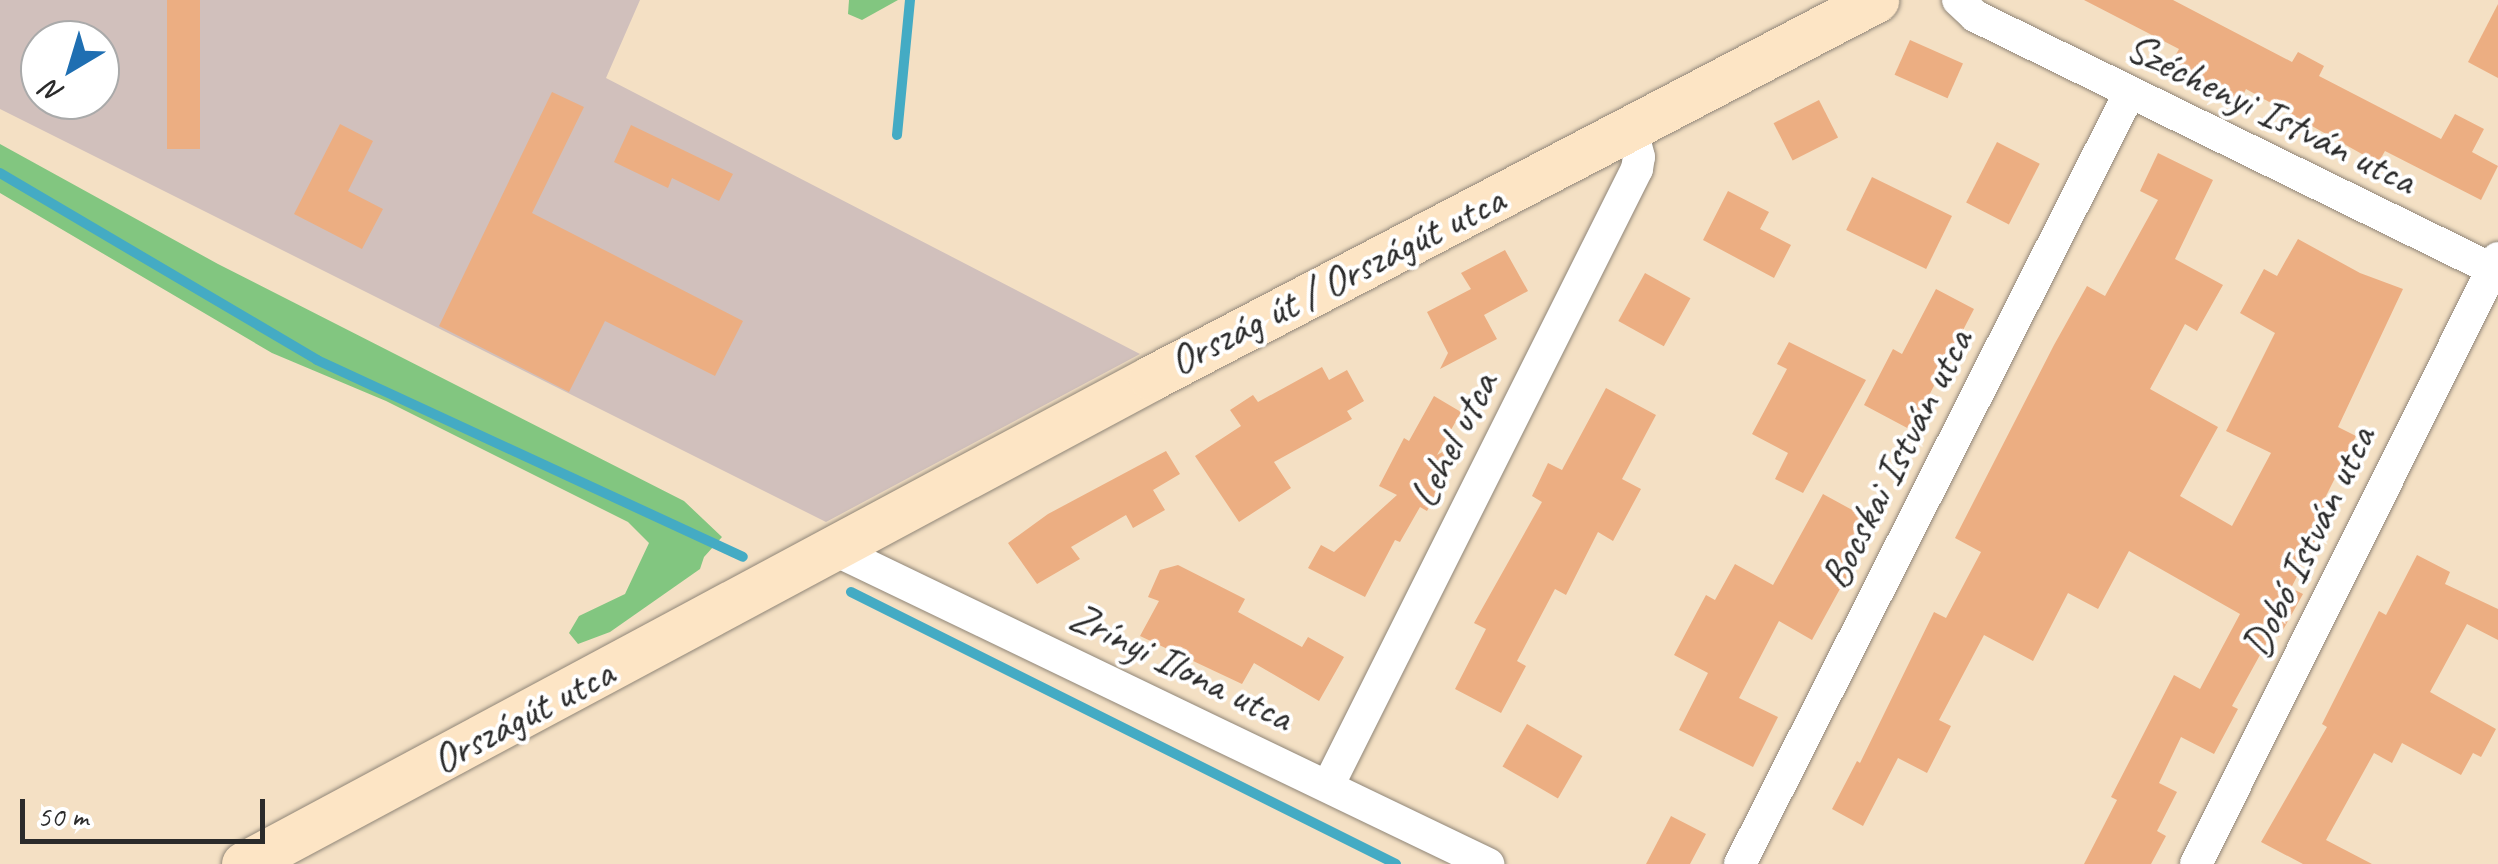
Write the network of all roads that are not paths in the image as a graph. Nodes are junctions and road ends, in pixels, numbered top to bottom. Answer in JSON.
{"nodes":[{"id":1,"x":1876,"y":0,"type":"edge"},
{"id":2,"x":1958,"y":0,"type":"edge"},
{"id":3,"x":2130,"y":92,"type":"junction"},
{"id":4,"x":1631,"y":128,"type":"junction"},
{"id":5,"x":2496,"y":267,"type":"edge"},
{"id":6,"x":818,"y":558,"type":"junction"},
{"id":7,"x":1328,"y":786,"type":"junction"},
{"id":8,"x":244,"y":864,"type":"edge"},
{"id":9,"x":1488,"y":864,"type":"edge"},
{"id":10,"x":1740,"y":864,"type":"edge"},
{"id":11,"x":2196,"y":864,"type":"edge"}],
"edges":[{"from":1,"to":4,"type":"main road","name":"Ország út / Országút utca"},
{"from":2,"to":3,"type":"street","name":"Széchenyi István utca"},
{"from":3,"to":5,"type":"street","name":"Széchenyi István utca"},
{"from":3,"to":10,"type":"street","name":"Bocskai István utca"},
{"from":4,"to":6,"type":"main road","name":"Ország út / Országút utca"},
{"from":4,"to":7,"type":"street","name":"Lehel utca"},
{"from":5,"to":11,"type":"street","name":"Dobó István utca"},
{"from":6,"to":7,"type":"street","name":"Zrínyi Ilona utca"},
{"from":6,"to":8,"type":"main road","name":"Országút utca"},
{"from":7,"to":9,"type":"street","name":"Zrínyi Ilona utca"}]}
